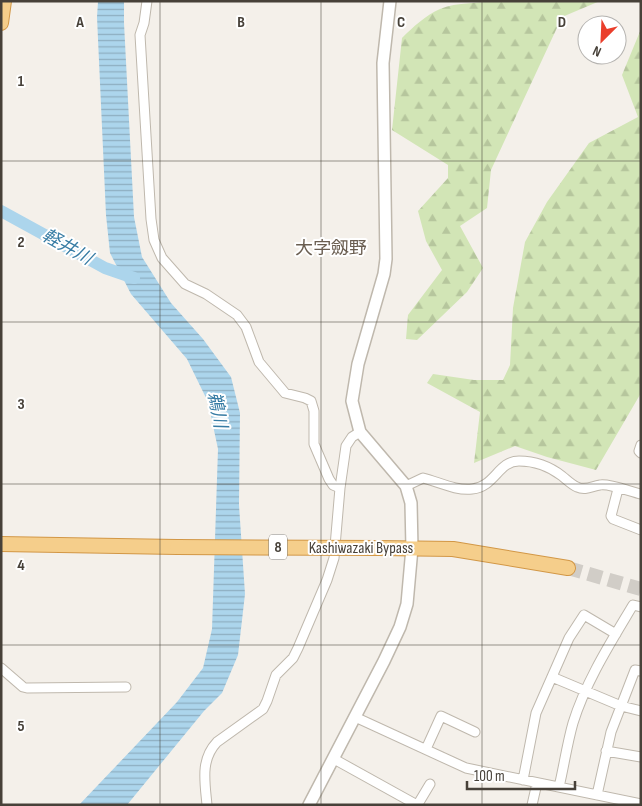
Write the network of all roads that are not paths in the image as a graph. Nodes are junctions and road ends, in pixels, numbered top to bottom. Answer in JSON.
{"nodes":[{"id":1,"x":4,"y":1,"type":"edge"},
{"id":2,"x":147,"y":1,"type":"edge"},
{"id":3,"x":390,"y":1,"type":"edge"},
{"id":4,"x":1,"y":23,"type":"edge"},
{"id":5,"x":360,"y":432,"type":"junction"},
{"id":6,"x":641,"y":444,"type":"edge"},
{"id":7,"x":641,"y":453,"type":"edge"},
{"id":8,"x":406,"y":486,"type":"junction"},
{"id":9,"x":340,"y":488,"type":"junction"},
{"id":10,"x":618,"y":488,"type":"junction"},
{"id":11,"x":641,"y":494,"type":"edge"},
{"id":12,"x":641,"y":530,"type":"edge"},
{"id":13,"x":1,"y":544,"type":"edge"},
{"id":14,"x":412,"y":548,"type":"junction"},
{"id":15,"x":568,"y":568,"type":"tunnel mouth"},
{"id":16,"x":641,"y":607,"type":"edge"},
{"id":17,"x":616,"y":634,"type":"junction"},
{"id":18,"x":1,"y":668,"type":"edge"},
{"id":19,"x":641,"y":671,"type":"edge"},
{"id":20,"x":552,"y":677,"type":"junction"},
{"id":21,"x":126,"y":687,"type":"dead end"},
{"id":22,"x":586,"y":691,"type":"junction"},
{"id":23,"x":621,"y":706,"type":"junction"},
{"id":24,"x":641,"y":711,"type":"edge"},
{"id":25,"x":355,"y":717,"type":"junction"},
{"id":26,"x":475,"y":732,"type":"dead end"},
{"id":27,"x":426,"y":749,"type":"junction"},
{"id":28,"x":606,"y":751,"type":"junction"},
{"id":29,"x":641,"y":757,"type":"edge"},
{"id":30,"x":334,"y":759,"type":"junction"},
{"id":31,"x":523,"y":780,"type":"junction"},
{"id":32,"x":537,"y":783,"type":"junction"},
{"id":33,"x":430,"y":784,"type":"dead end"},
{"id":34,"x":559,"y":788,"type":"junction"},
{"id":35,"x":597,"y":795,"type":"junction"},
{"id":36,"x":626,"y":803,"type":"edge"},
{"id":37,"x":418,"y":804,"type":"edge"},
{"id":38,"x":641,"y":804,"type":"edge"},
{"id":39,"x":206,"y":805,"type":"edge"},
{"id":40,"x":309,"y":805,"type":"edge"},
{"id":41,"x":532,"y":805,"type":"edge"}],
"edges":[{"from":1,"to":4,"type":"highway"},
{"from":2,"to":9,"type":"street"},
{"from":3,"to":5,"type":"street"},
{"from":5,"to":8,"type":"street"},
{"from":5,"to":9,"type":"street"},
{"from":6,"to":7,"type":"street"},
{"from":8,"to":10,"type":"street"},
{"from":8,"to":14,"type":"street"},
{"from":9,"to":39,"type":"street"},
{"from":10,"to":11,"type":"street"},
{"from":10,"to":12,"type":"street"},
{"from":13,"to":14,"type":"highway","name":"Kashiwazaki Bypass","number":"8","bridge":true},
{"from":14,"to":15,"type":"highway","name":"Kashiwazaki Bypass","number":"8"},
{"from":14,"to":25,"type":"street"},
{"from":16,"to":17,"type":"street"},
{"from":17,"to":20,"type":"street"},
{"from":17,"to":22,"type":"street"},
{"from":18,"to":21,"type":"street"},
{"from":19,"to":23,"type":"street"},
{"from":20,"to":22,"type":"street"},
{"from":20,"to":31,"type":"street"},
{"from":22,"to":23,"type":"street"},
{"from":22,"to":34,"type":"street"},
{"from":23,"to":24,"type":"street"},
{"from":23,"to":28,"type":"street"},
{"from":25,"to":27,"type":"street"},
{"from":25,"to":30,"type":"street"},
{"from":26,"to":27,"type":"street"},
{"from":27,"to":31,"type":"street"},
{"from":28,"to":29,"type":"street"},
{"from":28,"to":35,"type":"street"},
{"from":30,"to":37,"type":"street"},
{"from":30,"to":40,"type":"street"},
{"from":31,"to":32,"type":"street"},
{"from":32,"to":34,"type":"street"},
{"from":32,"to":41,"type":"street"},
{"from":33,"to":37,"type":"street"},
{"from":34,"to":35,"type":"street"},
{"from":35,"to":36,"type":"street"},
{"from":36,"to":38,"type":"street"}]}
